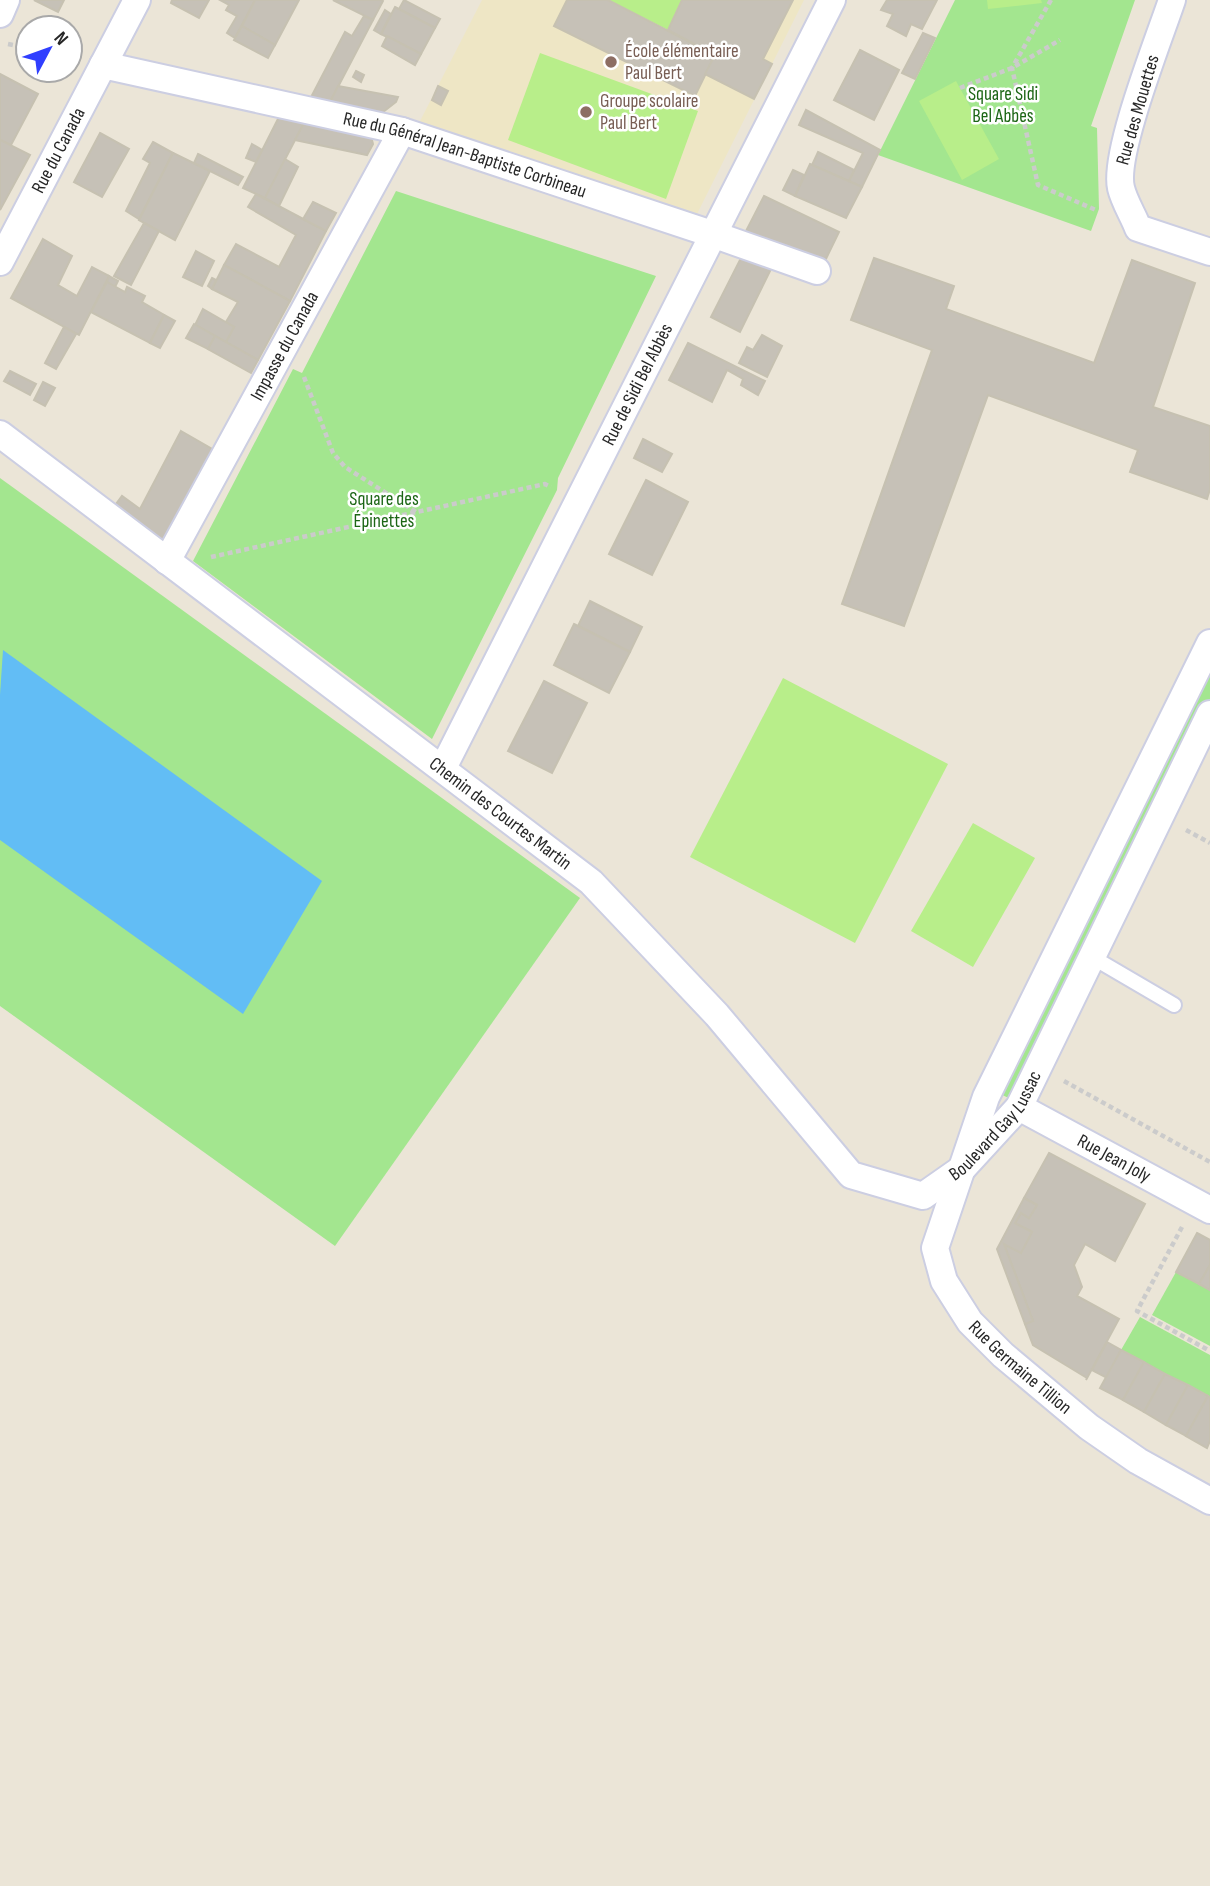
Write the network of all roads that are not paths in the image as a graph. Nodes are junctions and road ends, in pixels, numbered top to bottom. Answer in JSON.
{"nodes":[{"id":1,"x":6,"y":0,"type":"edge"},
{"id":2,"x":137,"y":0,"type":"edge"},
{"id":3,"x":832,"y":0,"type":"edge"},
{"id":4,"x":1172,"y":0,"type":"edge"},
{"id":5,"x":0,"y":14,"type":"edge"},
{"id":6,"x":103,"y":65,"type":"junction"},
{"id":7,"x":402,"y":131,"type":"junction"},
{"id":8,"x":715,"y":235,"type":"junction"},
{"id":9,"x":1210,"y":251,"type":"edge"},
{"id":10,"x":0,"y":262,"type":"edge"},
{"id":11,"x":817,"y":271,"type":"dead end"},
{"id":12,"x":0,"y":434,"type":"edge"},
{"id":13,"x":171,"y":555,"type":"junction"},
{"id":14,"x":1210,"y":643,"type":"edge"},
{"id":15,"x":1210,"y":714,"type":"edge"},
{"id":16,"x":443,"y":768,"type":"junction"},
{"id":17,"x":1092,"y":957,"type":"junction"},
{"id":18,"x":1174,"y":1005,"type":"dead end"},
{"id":19,"x":1019,"y":1107,"type":"junction"},
{"id":20,"x":963,"y":1168,"type":"junction"},
{"id":21,"x":1203,"y":1205,"type":"edge"},
{"id":22,"x":1210,"y":1500,"type":"edge"}],
"edges":[{"from":1,"to":5,"type":"street"},
{"from":2,"to":6,"type":"street","name":"Rue du Canada"},
{"from":3,"to":8,"type":"street","name":"Rue de Sidi Bel Abbès"},
{"from":4,"to":9,"type":"street","name":"Rue des Mouettes"},
{"from":6,"to":7,"type":"street","name":"Rue du Général Jean-Baptiste Corbineau"},
{"from":6,"to":10,"type":"street","name":"Rue du Canada"},
{"from":7,"to":8,"type":"street","name":"Rue du Général Jean-Baptiste Corbineau"},
{"from":7,"to":13,"type":"street","name":"Impasse du Canada"},
{"from":8,"to":11,"type":"street","name":"Rue du Général Jean-Baptiste Corbineau"},
{"from":8,"to":16,"type":"street","name":"Rue de Sidi Bel Abbès"},
{"from":12,"to":13,"type":"street","name":"Chemin des Courtes Martin"},
{"from":13,"to":16,"type":"street","name":"Chemin des Courtes Martin"},
{"from":14,"to":20,"type":"street","name":"Boulevard Gay Lussac"},
{"from":15,"to":17,"type":"street","name":"Boulevard Gay Lussac"},
{"from":16,"to":20,"type":"street","name":"Chemin des Courtes Martin"},
{"from":17,"to":18,"type":"lane"},
{"from":17,"to":19,"type":"street","name":"Boulevard Gay Lussac"},
{"from":19,"to":20,"type":"street","name":"Boulevard Gay Lussac"},
{"from":19,"to":21,"type":"street","name":"Rue Jean Joly"},
{"from":20,"to":22,"type":"street","name":"Rue Germaine Tillion"}]}
